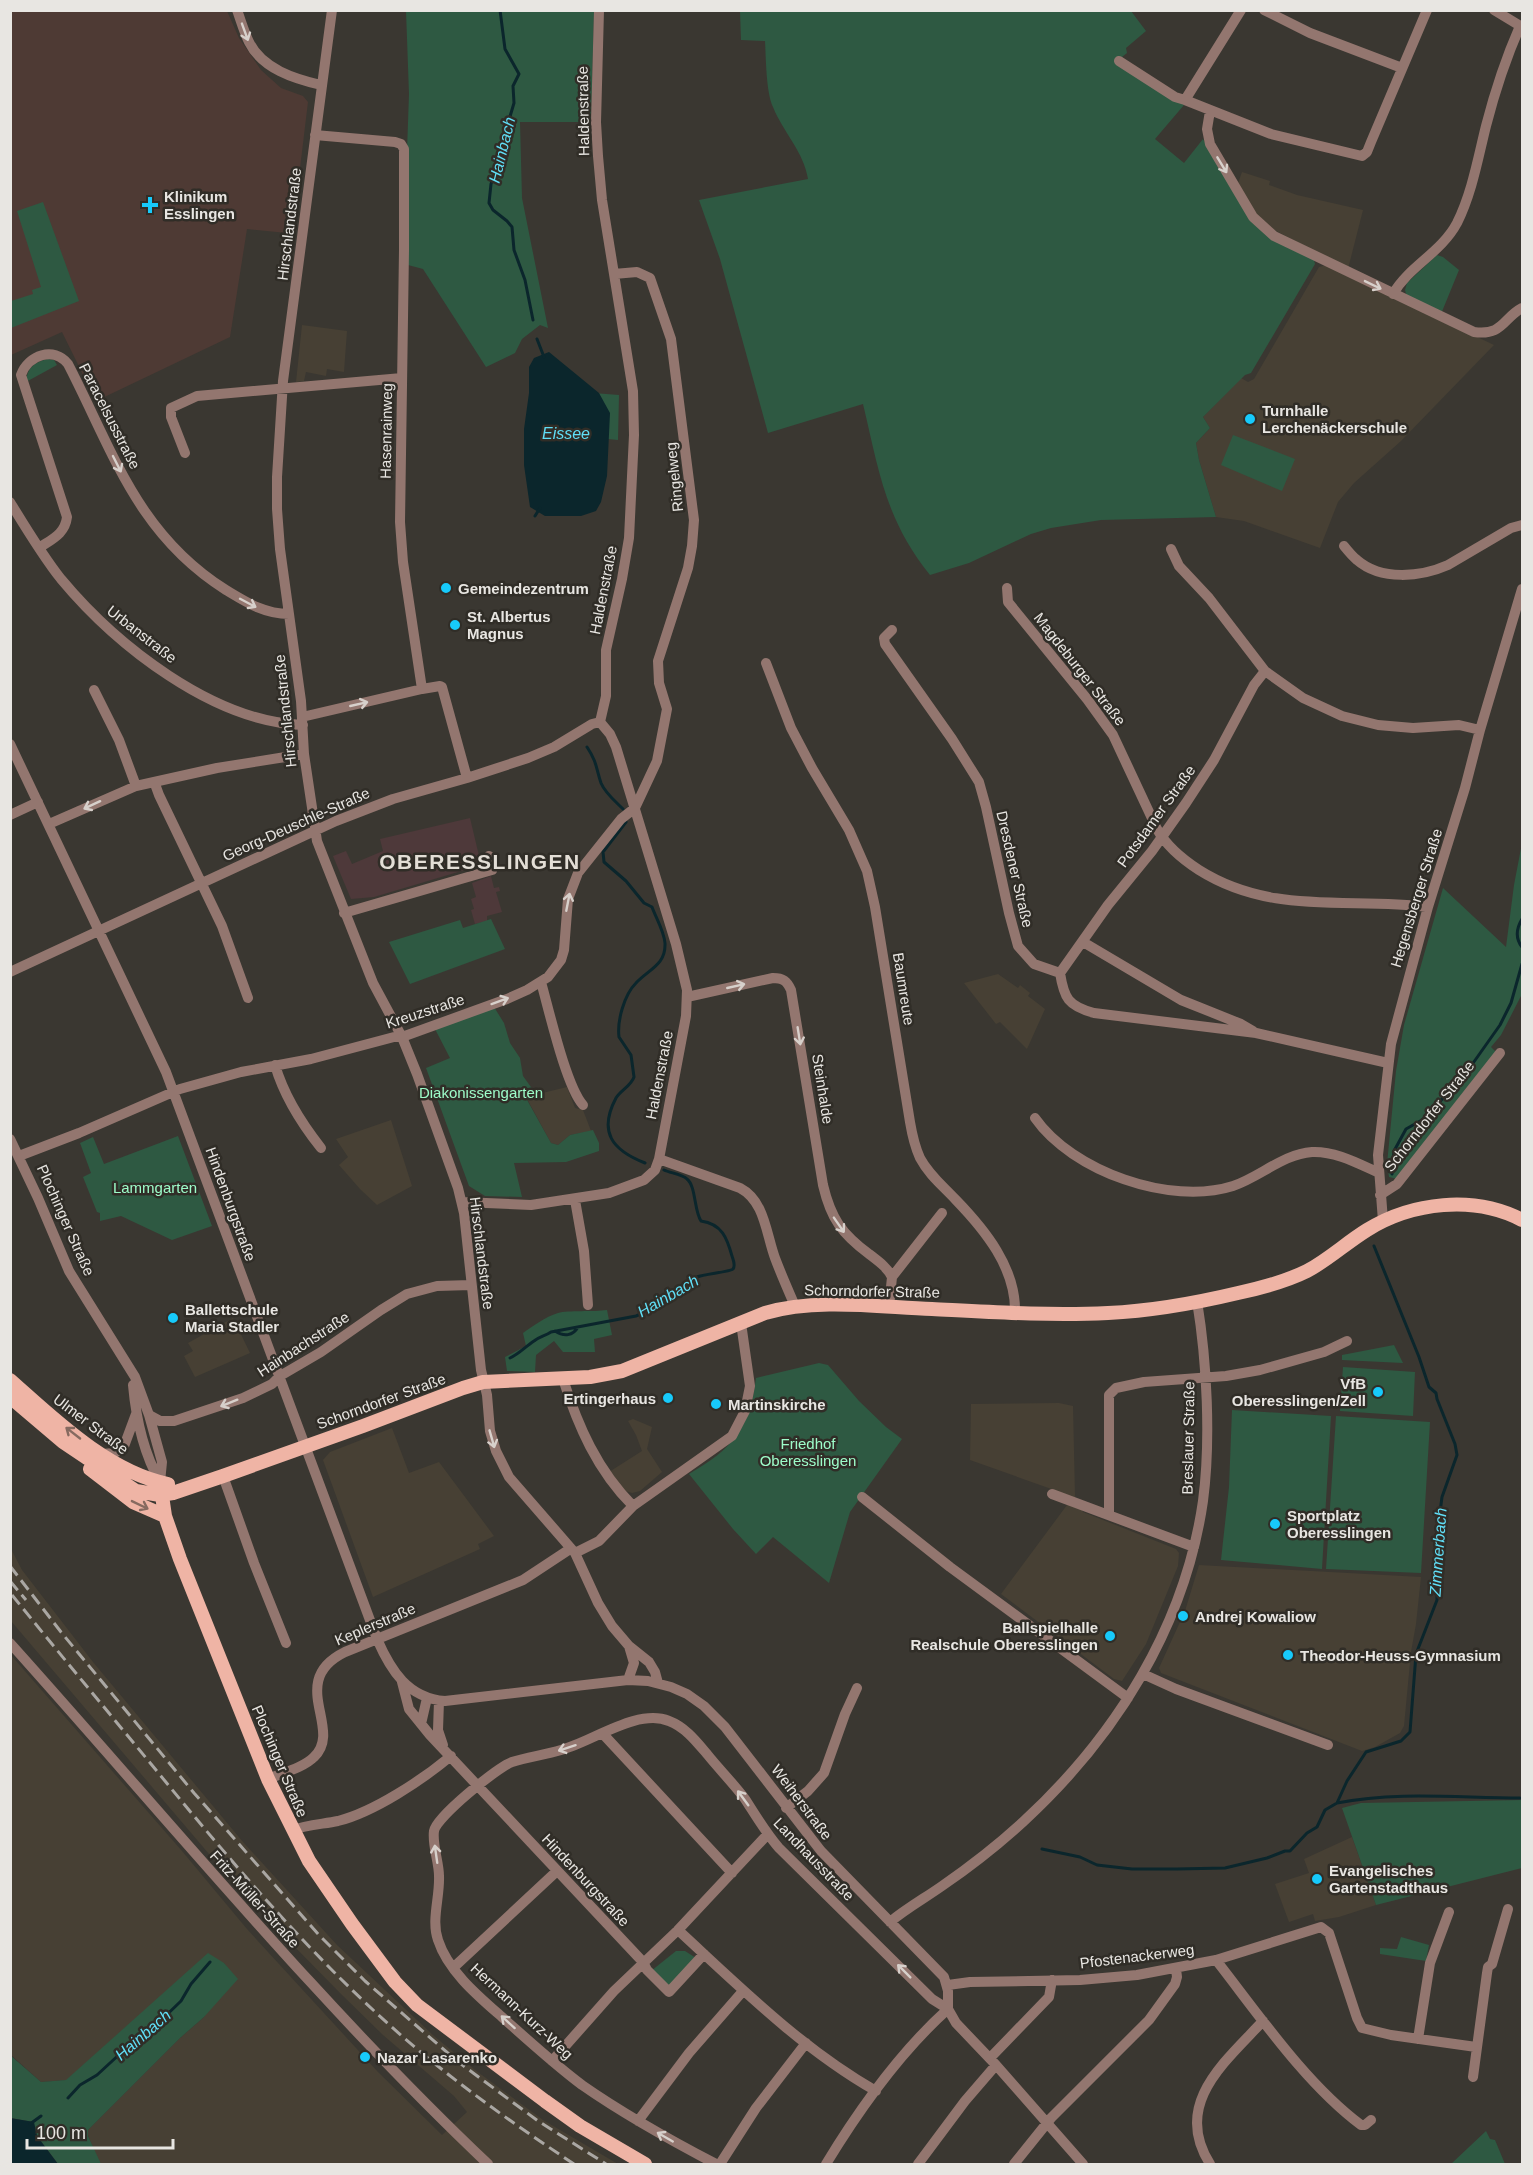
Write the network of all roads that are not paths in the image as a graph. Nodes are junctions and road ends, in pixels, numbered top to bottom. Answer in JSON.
{"nodes":[{"id":1,"x":237,"y":10,"type":"edge"},
{"id":2,"x":332,"y":10,"type":"edge"},
{"id":3,"x":599,"y":10,"type":"edge"},
{"id":4,"x":1241,"y":10,"type":"edge"},
{"id":5,"x":1263,"y":10,"type":"edge"},
{"id":6,"x":1427,"y":10,"type":"edge"},
{"id":7,"x":1494,"y":10,"type":"edge"},
{"id":8,"x":1521,"y":26,"type":"edge"},
{"id":9,"x":1119,"y":61,"type":"dead end"},
{"id":10,"x":1402,"y":68,"type":"junction"},
{"id":11,"x":321,"y":86,"type":"junction"},
{"id":12,"x":1185,"y":100,"type":"junction"},
{"id":13,"x":1210,"y":111,"type":"junction"},
{"id":14,"x":315,"y":135,"type":"junction"},
{"id":15,"x":614,"y":274,"type":"junction"},
{"id":16,"x":1393,"y":294,"type":"junction"},
{"id":17,"x":1522,"y":308,"type":"edge"},
{"id":18,"x":402,"y":378,"type":"junction"},
{"id":19,"x":283,"y":389,"type":"junction"},
{"id":20,"x":185,"y":453,"type":"dead end"},
{"id":21,"x":10,"y":502,"type":"edge"},
{"id":22,"x":1522,"y":525,"type":"edge"},
{"id":23,"x":1344,"y":546,"type":"dead end"},
{"id":24,"x":39,"y":548,"type":"junction"},
{"id":25,"x":1171,"y":549,"type":"dead end"},
{"id":26,"x":1007,"y":588,"type":"dead end"},
{"id":27,"x":1522,"y":589,"type":"edge"},
{"id":28,"x":289,"y":614,"type":"junction"},
{"id":29,"x":892,"y":630,"type":"dead end"},
{"id":30,"x":766,"y":663,"type":"dead end"},
{"id":31,"x":1265,"y":671,"type":"junction"},
{"id":32,"x":422,"y":689,"type":"junction"},
{"id":33,"x":94,"y":690,"type":"dead end"},
{"id":34,"x":667,"y":709,"type":"joint"},
{"id":35,"x":302,"y":721,"type":"junction"},
{"id":36,"x":600,"y":722,"type":"junction"},
{"id":37,"x":1480,"y":730,"type":"junction"},
{"id":38,"x":10,"y":744,"type":"edge"},
{"id":39,"x":304,"y":754,"type":"junction"},
{"id":40,"x":467,"y":778,"type":"junction"},
{"id":41,"x":155,"y":784,"type":"junction"},
{"id":42,"x":136,"y":786,"type":"junction"},
{"id":43,"x":38,"y":802,"type":"junction"},
{"id":44,"x":634,"y":808,"type":"junction"},
{"id":45,"x":10,"y":815,"type":"edge"},
{"id":46,"x":49,"y":824,"type":"junction"},
{"id":47,"x":315,"y":830,"type":"junction"},
{"id":48,"x":1161,"y":837,"type":"junction"},
{"id":49,"x":489,"y":856,"type":"dead end"},
{"id":50,"x":202,"y":883,"type":"junction"},
{"id":51,"x":1428,"y":907,"type":"junction"},
{"id":52,"x":344,"y":913,"type":"junction"},
{"id":53,"x":99,"y":930,"type":"junction"},
{"id":54,"x":1083,"y":942,"type":"junction"},
{"id":55,"x":10,"y":972,"type":"edge"},
{"id":56,"x":1060,"y":973,"type":"junction"},
{"id":57,"x":541,"y":982,"type":"junction"},
{"id":58,"x":687,"y":997,"type":"junction"},
{"id":59,"x":248,"y":998,"type":"dead end"},
{"id":60,"x":1181,"y":1000,"type":"junction"},
{"id":61,"x":1220,"y":1030,"type":"junction"},
{"id":62,"x":1256,"y":1033,"type":"junction"},
{"id":63,"x":402,"y":1037,"type":"junction"},
{"id":64,"x":1500,"y":1053,"type":"dead end"},
{"id":65,"x":1388,"y":1063,"type":"junction"},
{"id":66,"x":275,"y":1065,"type":"junction"},
{"id":67,"x":174,"y":1092,"type":"junction"},
{"id":68,"x":583,"y":1105,"type":"dead end"},
{"id":69,"x":1035,"y":1118,"type":"dead end"},
{"id":70,"x":10,"y":1139,"type":"edge"},
{"id":71,"x":321,"y":1148,"type":"dead end"},
{"id":72,"x":19,"y":1156,"type":"junction"},
{"id":73,"x":659,"y":1159,"type":"junction"},
{"id":74,"x":1377,"y":1172,"type":"junction"},
{"id":75,"x":1380,"y":1195,"type":"junction"},
{"id":76,"x":575,"y":1200,"type":"junction"},
{"id":77,"x":462,"y":1202,"type":"junction"},
{"id":78,"x":942,"y":1213,"type":"dead end"},
{"id":79,"x":1522,"y":1220,"type":"edge"},
{"id":80,"x":1383,"y":1221,"type":"junction"},
{"id":81,"x":892,"y":1277,"type":"junction"},
{"id":82,"x":466,"y":1285,"type":"junction"},
{"id":83,"x":1197,"y":1301,"type":"junction"},
{"id":84,"x":588,"y":1305,"type":"dead end"},
{"id":85,"x":795,"y":1306,"type":"junction"},
{"id":86,"x":889,"y":1307,"type":"junction"},
{"id":87,"x":1015,"y":1312,"type":"junction"},
{"id":88,"x":741,"y":1323,"type":"junction"},
{"id":89,"x":1347,"y":1341,"type":"dead end"},
{"id":90,"x":132,"y":1373,"type":"junction"},
{"id":91,"x":280,"y":1376,"type":"junction"},
{"id":92,"x":563,"y":1378,"type":"junction"},
{"id":93,"x":1204,"y":1378,"type":"junction"},
{"id":94,"x":10,"y":1380,"type":"edge"},
{"id":95,"x":483,"y":1382,"type":"junction"},
{"id":96,"x":10,"y":1398,"type":"edge"},
{"id":97,"x":136,"y":1414,"type":"junction"},
{"id":98,"x":149,"y":1415,"type":"junction"},
{"id":99,"x":63,"y":1442,"type":"junction"},
{"id":100,"x":307,"y":1446,"type":"junction"},
{"id":101,"x":102,"y":1454,"type":"junction"},
{"id":102,"x":223,"y":1476,"type":"junction"},
{"id":103,"x":160,"y":1488,"type":"junction"},
{"id":104,"x":1052,"y":1494,"type":"dead end"},
{"id":105,"x":862,"y":1497,"type":"dead end"},
{"id":106,"x":633,"y":1506,"type":"junction"},
{"id":107,"x":1109,"y":1514,"type":"junction"},
{"id":108,"x":165,"y":1516,"type":"junction"},
{"id":109,"x":1194,"y":1547,"type":"junction"},
{"id":110,"x":572,"y":1551,"type":"junction"},
{"id":111,"x":377,"y":1639,"type":"junction"},
{"id":112,"x":10,"y":1643,"type":"edge"},
{"id":113,"x":286,"y":1643,"type":"dead end"},
{"id":114,"x":629,"y":1646,"type":"junction"},
{"id":115,"x":1143,"y":1674,"type":"junction"},
{"id":116,"x":628,"y":1680,"type":"junction"},
{"id":117,"x":402,"y":1682,"type":"junction"},
{"id":118,"x":658,"y":1683,"type":"junction"},
{"id":119,"x":858,"y":1688,"type":"dead end"},
{"id":120,"x":427,"y":1698,"type":"junction"},
{"id":121,"x":1128,"y":1698,"type":"junction"},
{"id":122,"x":439,"y":1701,"type":"junction"},
{"id":123,"x":421,"y":1724,"type":"junction"},
{"id":124,"x":603,"y":1734,"type":"junction"},
{"id":125,"x":1328,"y":1745,"type":"dead end"},
{"id":126,"x":448,"y":1753,"type":"junction"},
{"id":127,"x":268,"y":1779,"type":"junction"},
{"id":128,"x":477,"y":1786,"type":"junction"},
{"id":129,"x":786,"y":1808,"type":"junction"},
{"id":130,"x":292,"y":1830,"type":"junction"},
{"id":131,"x":768,"y":1835,"type":"junction"},
{"id":132,"x":557,"y":1871,"type":"junction"},
{"id":133,"x":732,"y":1873,"type":"junction"},
{"id":134,"x":1508,"y":1909,"type":"dead end"},
{"id":135,"x":1449,"y":1912,"type":"dead end"},
{"id":136,"x":890,"y":1922,"type":"junction"},
{"id":137,"x":678,"y":1930,"type":"junction"},
{"id":138,"x":704,"y":1954,"type":"junction"},
{"id":139,"x":1216,"y":1960,"type":"junction"},
{"id":140,"x":643,"y":1962,"type":"junction"},
{"id":141,"x":454,"y":1967,"type":"junction"},
{"id":142,"x":1176,"y":1969,"type":"junction"},
{"id":143,"x":1052,"y":1980,"type":"junction"},
{"id":144,"x":948,"y":1985,"type":"junction"},
{"id":145,"x":743,"y":1991,"type":"junction"},
{"id":146,"x":948,"y":2009,"type":"junction"},
{"id":147,"x":1263,"y":2021,"type":"junction"},
{"id":148,"x":1418,"y":2039,"type":"junction"},
{"id":149,"x":806,"y":2043,"type":"junction"},
{"id":150,"x":1476,"y":2047,"type":"junction"},
{"id":151,"x":552,"y":2061,"type":"junction"},
{"id":152,"x":993,"y":2062,"type":"junction"},
{"id":153,"x":1473,"y":2077,"type":"dead end"},
{"id":154,"x":876,"y":2091,"type":"junction"},
{"id":155,"x":1371,"y":2120,"type":"dead end"},
{"id":156,"x":638,"y":2121,"type":"junction"},
{"id":157,"x":1047,"y":2122,"type":"junction"},
{"id":158,"x":488,"y":2164,"type":"edge"},
{"id":159,"x":645,"y":2164,"type":"edge"},
{"id":160,"x":718,"y":2164,"type":"edge"},
{"id":161,"x":826,"y":2164,"type":"edge"},
{"id":162,"x":918,"y":2164,"type":"edge"},
{"id":163,"x":1014,"y":2164,"type":"edge"},
{"id":164,"x":1083,"y":2164,"type":"edge"},
{"id":165,"x":1210,"y":2164,"type":"edge"}],
"edges":[{"from":1,"to":11,"type":"street","one_way":true},
{"from":2,"to":11,"type":"street","name":"Hirschlandstraße"},
{"from":3,"to":15,"type":"street","name":"Haldenstraße"},
{"from":4,"to":12,"type":"street"},
{"from":5,"to":10,"type":"street"},
{"from":6,"to":10,"type":"street"},
{"from":7,"to":8,"type":"street"},
{"from":8,"to":16,"type":"street"},
{"from":9,"to":12,"type":"street"},
{"from":10,"to":13,"type":"street"},
{"from":11,"to":14,"type":"street","name":"Hirschlandstraße"},
{"from":12,"to":13,"type":"street"},
{"from":13,"to":16,"type":"street","one_way":true},
{"from":14,"to":18,"type":"street","name":"Hasenrainweg"},
{"from":14,"to":19,"type":"street","name":"Hirschlandstraße"},
{"from":15,"to":34,"type":"street","name":"Ringelweg"},
{"from":15,"to":36,"type":"street","name":"Haldenstraße"},
{"from":16,"to":17,"type":"street"},
{"from":18,"to":19,"type":"street"},
{"from":18,"to":32,"type":"street","name":"Hasenrainweg"},
{"from":19,"to":20,"type":"street"},
{"from":19,"to":28,"type":"street","name":"Hirschlandstraße"},
{"from":21,"to":24,"type":"street","name":"Urbanstraße"},
{"from":22,"to":23,"type":"street"},
{"from":24,"to":28,"type":"street","name":"Paracelsusstraße","one_way":true},
{"from":24,"to":35,"type":"street","name":"Urbanstraße"},
{"from":25,"to":31,"type":"street"},
{"from":26,"to":48,"type":"street","name":"Magdeburger Straße"},
{"from":27,"to":37,"type":"street","name":"Hegensberger Straße"},
{"from":28,"to":35,"type":"street","name":"Hirschlandstraße"},
{"from":29,"to":56,"type":"street","name":"Dresdener Straße"},
{"from":30,"to":87,"type":"street","name":"Baumreute"},
{"from":31,"to":37,"type":"street"},
{"from":31,"to":48,"type":"street","name":"Potsdamer Straße"},
{"from":35,"to":32,"type":"street","name":"Urbanstraße","one_way":true},
{"from":32,"to":40,"type":"street"},
{"from":33,"to":42,"type":"street"},
{"from":34,"to":44,"type":"street","name":"Kreuzstraße"},
{"from":35,"to":39,"type":"street","name":"Hirschlandstraße"},
{"from":36,"to":40,"type":"street","name":"Georg-Deuschle-Straße"},
{"from":36,"to":44,"type":"street","name":"Haldenstraße"},
{"from":37,"to":51,"type":"street","name":"Hegensberger Straße"},
{"from":38,"to":43,"type":"street","name":"Hindenburgstraße"},
{"from":39,"to":41,"type":"street"},
{"from":39,"to":47,"type":"street","name":"Hirschlandstraße"},
{"from":40,"to":47,"type":"street","name":"Georg-Deuschle-Straße"},
{"from":41,"to":42,"type":"street"},
{"from":41,"to":50,"type":"street"},
{"from":42,"to":46,"type":"street","one_way":true},
{"from":43,"to":45,"type":"street"},
{"from":43,"to":46,"type":"street","name":"Hindenburgstraße"},
{"from":57,"to":44,"type":"street","name":"Kreuzstraße","one_way":true},
{"from":44,"to":58,"type":"street","name":"Haldenstraße"},
{"from":46,"to":53,"type":"street","name":"Hindenburgstraße"},
{"from":47,"to":50,"type":"street","name":"Georg-Deuschle-Straße"},
{"from":47,"to":52,"type":"street","name":"Hirschlandstraße"},
{"from":48,"to":51,"type":"street","name":"Magdeburger Straße"},
{"from":48,"to":54,"type":"street","name":"Potsdamer Straße"},
{"from":49,"to":52,"type":"street"},
{"from":50,"to":53,"type":"street","name":"Georg-Deuschle-Straße"},
{"from":50,"to":59,"type":"street"},
{"from":51,"to":65,"type":"street","name":"Hegensberger Straße"},
{"from":52,"to":63,"type":"street","name":"Hirschlandstraße"},
{"from":53,"to":55,"type":"street","name":"Georg-Deuschle-Straße"},
{"from":53,"to":67,"type":"street","name":"Hindenburgstraße"},
{"from":54,"to":56,"type":"street","name":"Potsdamer Straße"},
{"from":54,"to":60,"type":"street"},
{"from":56,"to":61,"type":"street"},
{"from":63,"to":57,"type":"street","name":"Kreuzstraße","one_way":true},
{"from":57,"to":68,"type":"street"},
{"from":58,"to":73,"type":"street","name":"Haldenstraße"},
{"from":58,"to":81,"type":"street","name":"Steinhalde","one_way":true},
{"from":60,"to":61,"type":"street"},
{"from":60,"to":62,"type":"street"},
{"from":61,"to":62,"type":"street"},
{"from":62,"to":65,"type":"street"},
{"from":63,"to":66,"type":"street","name":"Kreuzstraße"},
{"from":63,"to":77,"type":"street","name":"Hirschlandstraße"},
{"from":64,"to":75,"type":"street","name":"Schorndorfer Straße"},
{"from":65,"to":74,"type":"street","name":"Hegensberger Straße"},
{"from":66,"to":67,"type":"street","name":"Kreuzstraße"},
{"from":66,"to":71,"type":"street"},
{"from":67,"to":72,"type":"street","name":"Kreuzstraße"},
{"from":67,"to":91,"type":"street","name":"Hindenburgstraße"},
{"from":69,"to":74,"type":"street"},
{"from":70,"to":72,"type":"street","name":"Plochinger Straße"},
{"from":72,"to":90,"type":"street","name":"Plochinger Straße"},
{"from":73,"to":76,"type":"street"},
{"from":73,"to":85,"type":"street"},
{"from":74,"to":75,"type":"street","name":"Hegensberger Straße"},
{"from":75,"to":80,"type":"street","name":"Hegensberger Straße"},
{"from":76,"to":77,"type":"street"},
{"from":76,"to":84,"type":"street"},
{"from":77,"to":82,"type":"street","name":"Hirschlandstraße"},
{"from":78,"to":81,"type":"street"},
{"from":79,"to":80,"type":"main road","name":"Schorndorfer Straße"},
{"from":80,"to":83,"type":"main road","name":"Schorndorfer Straße"},
{"from":81,"to":86,"type":"street"},
{"from":82,"to":91,"type":"street","name":"Hainbachstraße"},
{"from":82,"to":95,"type":"street","name":"Hirschlandstraße"},
{"from":83,"to":87,"type":"main road","name":"Schorndorfer Straße"},
{"from":83,"to":93,"type":"street","name":"Breslauer Straße"},
{"from":85,"to":86,"type":"main road","name":"Schorndorfer Straße"},
{"from":85,"to":88,"type":"main road","name":"Schorndorfer Straße"},
{"from":86,"to":87,"type":"main road","name":"Schorndorfer Straße"},
{"from":88,"to":92,"type":"main road","name":"Schorndorfer Straße"},
{"from":88,"to":106,"type":"street","name":"Keplerstraße"},
{"from":89,"to":93,"type":"street"},
{"from":90,"to":97,"type":"street","name":"Plochinger Straße"},
{"from":90,"to":98,"type":"street","name":"Plochinger Straße"},
{"from":91,"to":98,"type":"street","name":"Hainbachstraße","one_way":true},
{"from":91,"to":100,"type":"street","name":"Hindenburgstraße"},
{"from":92,"to":95,"type":"main road","name":"Schorndorfer Straße"},
{"from":92,"to":106,"type":"street"},
{"from":93,"to":107,"type":"street"},
{"from":93,"to":109,"type":"street","name":"Breslauer Straße"},
{"from":101,"to":94,"type":"main road","name":"Ulmer Straße","one_way":true},
{"from":95,"to":100,"type":"main road","name":"Schorndorfer Straße"},
{"from":95,"to":110,"type":"street","one_way":true},
{"from":96,"to":99,"type":"main road","name":"Ulmer Straße"},
{"from":97,"to":101,"type":"street"},
{"from":97,"to":103,"type":"street","name":"Plochinger Straße"},
{"from":98,"to":103,"type":"street","name":"Plochinger Straße"},
{"from":99,"to":103,"type":"main road","name":"Ulmer Straße"},
{"from":99,"to":108,"type":"main road","one_way":true},
{"from":100,"to":102,"type":"main road","name":"Schorndorfer Straße"},
{"from":100,"to":111,"type":"street","name":"Hindenburgstraße"},
{"from":101,"to":103,"type":"main road","name":"Ulmer Straße"},
{"from":102,"to":103,"type":"main road","name":"Schorndorfer Straße"},
{"from":102,"to":113,"type":"street"},
{"from":103,"to":108,"type":"main road","name":"Plochinger Straße"},
{"from":104,"to":107,"type":"street"},
{"from":105,"to":121,"type":"street"},
{"from":106,"to":110,"type":"street","name":"Keplerstraße"},
{"from":107,"to":109,"type":"street"},
{"from":108,"to":127,"type":"main road","name":"Plochinger Straße"},
{"from":109,"to":115,"type":"street","name":"Breslauer Straße"},
{"from":110,"to":111,"type":"street","name":"Keplerstraße"},
{"from":110,"to":114,"type":"street"},
{"from":111,"to":117,"type":"street","name":"Hindenburgstraße"},
{"from":111,"to":127,"type":"street","name":"Keplerstraße"},
{"from":112,"to":158,"type":"street","name":"Fritz-Müller-Straße"},
{"from":114,"to":116,"type":"street"},
{"from":114,"to":118,"type":"street"},
{"from":115,"to":121,"type":"street","name":"Breslauer Straße"},
{"from":115,"to":125,"type":"street"},
{"from":116,"to":118,"type":"street","name":"Weiherstraße"},
{"from":116,"to":122,"type":"street","name":"Weiherstraße"},
{"from":117,"to":120,"type":"street","name":"Hindenburgstraße"},
{"from":117,"to":123,"type":"street","name":"Hindenburgstraße"},
{"from":118,"to":129,"type":"street","name":"Weiherstraße"},
{"from":119,"to":129,"type":"street"},
{"from":120,"to":122,"type":"street","name":"Hindenburgstraße"},
{"from":120,"to":123,"type":"street"},
{"from":121,"to":136,"type":"street","name":"Breslauer Straße"},
{"from":122,"to":126,"type":"street","name":"Hindenburgstraße"},
{"from":123,"to":126,"type":"street","name":"Hindenburgstraße"},
{"from":124,"to":128,"type":"street","name":"Landhausstraße","one_way":true},
{"from":131,"to":124,"type":"street","name":"Landhausstraße","one_way":true},
{"from":124,"to":133,"type":"street"},
{"from":126,"to":128,"type":"street","name":"Hindenburgstraße"},
{"from":126,"to":130,"type":"street"},
{"from":127,"to":130,"type":"main road","name":"Plochinger Straße"},
{"from":128,"to":132,"type":"street","name":"Hindenburgstraße"},
{"from":141,"to":128,"type":"street","name":"Hermann-Kurz-Weg","one_way":true},
{"from":129,"to":136,"type":"street","name":"Weiherstraße"},
{"from":130,"to":159,"type":"main road","name":"Plochinger Straße"},
{"from":131,"to":133,"type":"street"},
{"from":146,"to":131,"type":"street","name":"Landhausstraße","one_way":true},
{"from":132,"to":140,"type":"street","name":"Hindenburgstraße"},
{"from":132,"to":141,"type":"street"},
{"from":133,"to":137,"type":"street"},
{"from":134,"to":150,"type":"street"},
{"from":135,"to":148,"type":"street"},
{"from":136,"to":144,"type":"street","name":"Weiherstraße"},
{"from":137,"to":138,"type":"street"},
{"from":137,"to":140,"type":"street"},
{"from":138,"to":140,"type":"street","name":"Hindenburgstraße"},
{"from":138,"to":145,"type":"street"},
{"from":139,"to":142,"type":"street","name":"Pfostenackerweg"},
{"from":139,"to":147,"type":"street"},
{"from":139,"to":148,"type":"street","name":"Pfostenackerweg"},
{"from":140,"to":151,"type":"street"},
{"from":151,"to":141,"type":"street","name":"Hermann-Kurz-Weg","one_way":true},
{"from":142,"to":143,"type":"street","name":"Pfostenackerweg"},
{"from":142,"to":157,"type":"street"},
{"from":143,"to":144,"type":"street","name":"Pfostenackerweg"},
{"from":143,"to":152,"type":"street"},
{"from":144,"to":146,"type":"street"},
{"from":145,"to":149,"type":"street"},
{"from":145,"to":156,"type":"street"},
{"from":146,"to":152,"type":"street","name":"Landhausstraße"},
{"from":146,"to":154,"type":"street"},
{"from":147,"to":155,"type":"street"},
{"from":147,"to":165,"type":"street"},
{"from":148,"to":150,"type":"street"},
{"from":149,"to":154,"type":"street"},
{"from":149,"to":160,"type":"street"},
{"from":150,"to":153,"type":"street"},
{"from":151,"to":156,"type":"street","name":"Hermann-Kurz-Weg"},
{"from":152,"to":157,"type":"street","name":"Landhausstraße"},
{"from":152,"to":162,"type":"street"},
{"from":154,"to":161,"type":"street"},
{"from":160,"to":156,"type":"street","name":"Hermann-Kurz-Weg","one_way":true},
{"from":157,"to":163,"type":"street"},
{"from":157,"to":164,"type":"street","name":"Landhausstraße"}]}
